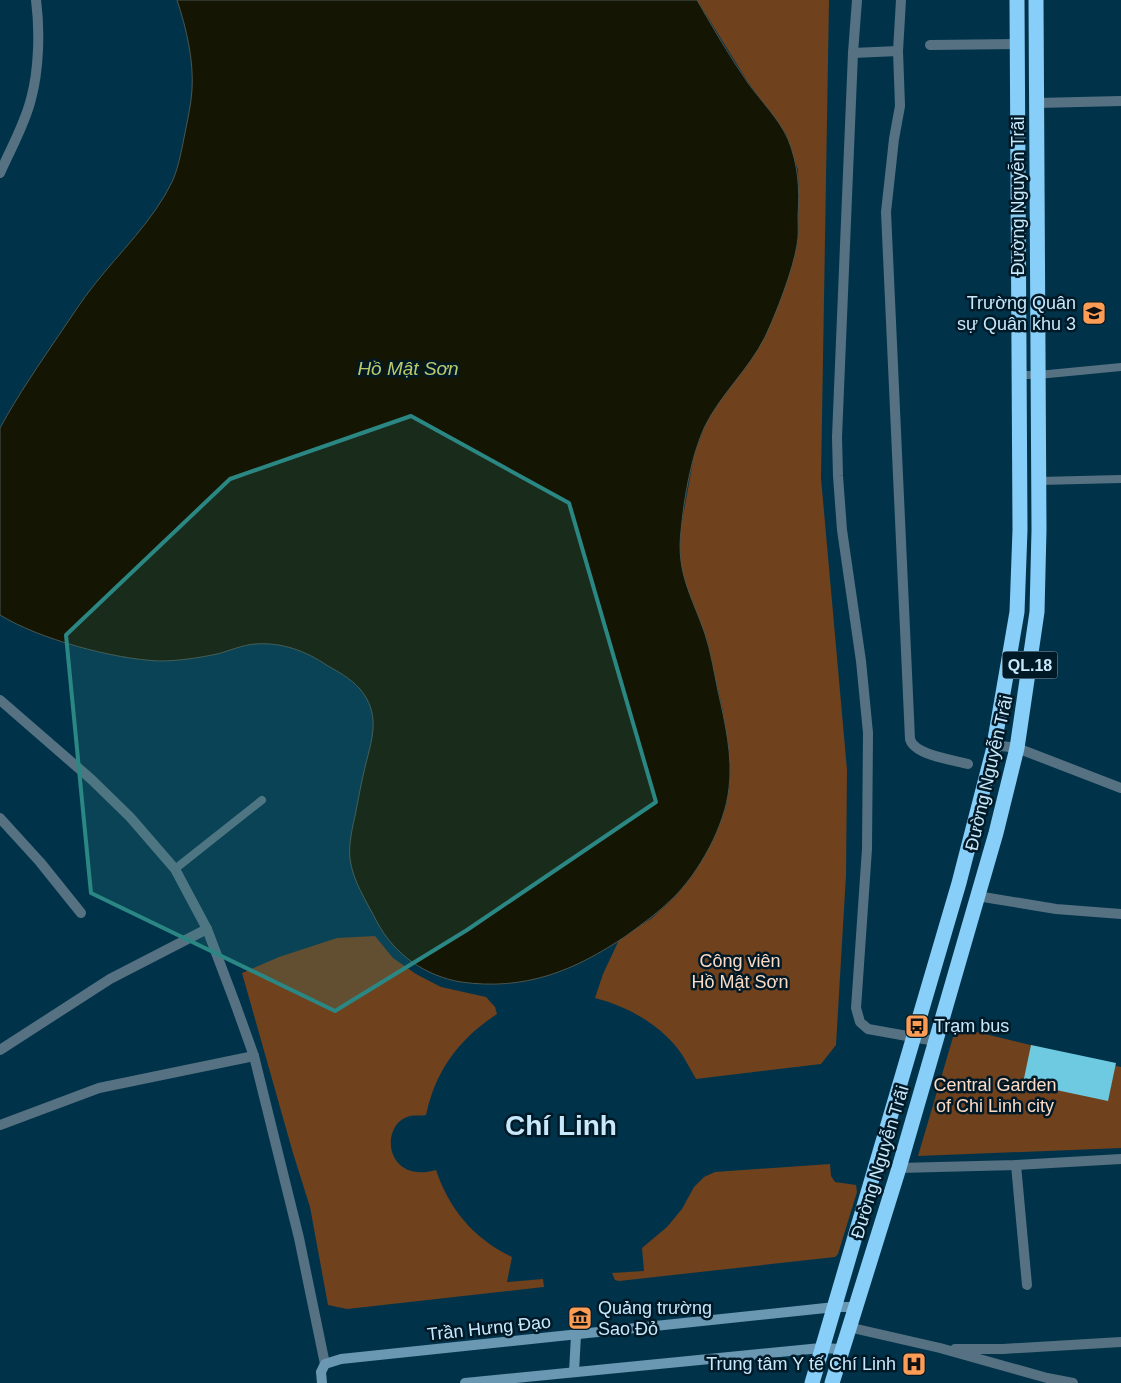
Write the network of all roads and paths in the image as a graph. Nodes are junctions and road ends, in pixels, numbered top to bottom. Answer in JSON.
{"nodes":[{"id":1,"x":36,"y":0,"type":"edge"},
{"id":2,"x":857,"y":0,"type":"edge"},
{"id":3,"x":901,"y":0,"type":"edge"},
{"id":4,"x":1016,"y":0,"type":"edge"},
{"id":5,"x":1036,"y":0,"type":"edge"},
{"id":6,"x":1017,"y":44,"type":"junction"},
{"id":7,"x":930,"y":45,"type":"dead end"},
{"id":8,"x":898,"y":51,"type":"junction"},
{"id":9,"x":853,"y":53,"type":"junction"},
{"id":10,"x":1121,"y":101,"type":"edge"},
{"id":11,"x":1037,"y":102,"type":"junction"},
{"id":12,"x":0,"y":174,"type":"edge"},
{"id":13,"x":1121,"y":368,"type":"edge"},
{"id":14,"x":1019,"y":375,"type":"junction"},
{"id":15,"x":1038,"y":375,"type":"junction"},
{"id":16,"x":1121,"y":479,"type":"edge"},
{"id":17,"x":1039,"y":481,"type":"junction"},
{"id":18,"x":0,"y":700,"type":"edge"},
{"id":19,"x":994,"y":745,"type":"junction"},
{"id":20,"x":1017,"y":748,"type":"junction"},
{"id":21,"x":968,"y":764,"type":"dead end"},
{"id":22,"x":1121,"y":788,"type":"edge"},
{"id":23,"x":262,"y":800,"type":"dead end"},
{"id":24,"x":0,"y":818,"type":"edge"},
{"id":25,"x":175,"y":869,"type":"junction"},
{"id":26,"x":978,"y":896,"type":"junction"},
{"id":27,"x":81,"y":913,"type":"dead end"},
{"id":28,"x":1121,"y":914,"type":"edge"},
{"id":29,"x":207,"y":929,"type":"junction"},
{"id":30,"x":914,"y":1038,"type":"junction"},
{"id":31,"x":935,"y":1041,"type":"junction"},
{"id":32,"x":0,"y":1050,"type":"edge"},
{"id":33,"x":254,"y":1056,"type":"junction"},
{"id":34,"x":0,"y":1125,"type":"edge"},
{"id":35,"x":1121,"y":1160,"type":"edge"},
{"id":36,"x":1016,"y":1165,"type":"junction"},
{"id":37,"x":899,"y":1168,"type":"junction"},
{"id":38,"x":1028,"y":1284,"type":"dead end"},
{"id":39,"x":835,"y":1306,"type":"junction"},
{"id":40,"x":855,"y":1307,"type":"junction"},
{"id":41,"x":848,"y":1327,"type":"junction"},
{"id":42,"x":576,"y":1335,"type":"junction"},
{"id":43,"x":1121,"y":1342,"type":"edge"},
{"id":44,"x":821,"y":1348,"type":"junction"},
{"id":45,"x":940,"y":1348,"type":"junction"},
{"id":46,"x":841,"y":1349,"type":"junction"},
{"id":47,"x":325,"y":1364,"type":"junction"},
{"id":48,"x":574,"y":1372,"type":"junction"},
{"id":49,"x":322,"y":1383,"type":"edge"},
{"id":50,"x":465,"y":1383,"type":"edge"},
{"id":51,"x":812,"y":1383,"type":"edge"},
{"id":52,"x":832,"y":1383,"type":"edge"},
{"id":53,"x":1073,"y":1383,"type":"edge"}],
"edges":[{"from":1,"to":12,"type":"street"},
{"from":2,"to":9,"type":"street"},
{"from":3,"to":8,"type":"street"},
{"from":4,"to":6,"type":"highway","name":"Đường Nguyễn Trãi","number":"QL.18"},
{"from":5,"to":11,"type":"highway","name":"Đường Nguyễn Trãi","number":"QL.18"},
{"from":6,"to":7,"type":"street"},
{"from":6,"to":14,"type":"highway","name":"Đường Nguyễn Trãi","number":"QL.18"},
{"from":8,"to":9,"type":"street"},
{"from":8,"to":21,"type":"street"},
{"from":9,"to":30,"type":"street"},
{"from":10,"to":11,"type":"street"},
{"from":11,"to":15,"type":"highway","name":"Đường Nguyễn Trãi","number":"QL.18"},
{"from":13,"to":15,"type":"lane"},
{"from":14,"to":15,"type":"lane"},
{"from":14,"to":19,"type":"highway","name":"Đường Nguyễn Trãi","number":"QL.18"},
{"from":15,"to":17,"type":"highway","name":"Đường Nguyễn Trãi","number":"QL.18"},
{"from":16,"to":17,"type":"lane"},
{"from":17,"to":20,"type":"highway","name":"Đường Nguyễn Trãi","number":"QL.18"},
{"from":18,"to":25,"type":"street"},
{"from":19,"to":20,"type":"street"},
{"from":19,"to":30,"type":"highway","name":"Đường Nguyễn Trãi","number":"QL.18"},
{"from":20,"to":22,"type":"street"},
{"from":20,"to":26,"type":"highway","name":"Đường Nguyễn Trãi","number":"QL.18"},
{"from":23,"to":25,"type":"lane"},
{"from":24,"to":27,"type":"street"},
{"from":25,"to":29,"type":"street"},
{"from":26,"to":28,"type":"street"},
{"from":26,"to":31,"type":"highway","name":"Đường Nguyễn Trãi","number":"QL.18"},
{"from":29,"to":32,"type":"street"},
{"from":29,"to":33,"type":"street"},
{"from":30,"to":31,"type":"street"},
{"from":30,"to":39,"type":"highway","name":"Đường Nguyễn Trãi","number":"QL.18"},
{"from":31,"to":37,"type":"highway","name":"Đường Nguyễn Trãi","number":"QL.18"},
{"from":33,"to":34,"type":"street"},
{"from":33,"to":47,"type":"street"},
{"from":35,"to":36,"type":"street"},
{"from":36,"to":37,"type":"street"},
{"from":36,"to":38,"type":"street"},
{"from":37,"to":40,"type":"highway","name":"Đường Nguyễn Trãi","number":"QL.18"},
{"from":39,"to":40,"type":"street","name":"Trần Hưng Đạo"},
{"from":39,"to":42,"type":"street","name":"Trần Hưng Đạo"},
{"from":39,"to":44,"type":"highway","name":"Đường Nguyễn Trãi","number":"QL.18"},
{"from":40,"to":41,"type":"highway","name":"Đường Nguyễn Trãi","number":"QL.18"},
{"from":41,"to":45,"type":"street"},
{"from":41,"to":46,"type":"highway","name":"Đường Nguyễn Trãi","number":"QL.18"},
{"from":42,"to":47,"type":"street","name":"Trần Hưng Đạo"},
{"from":42,"to":48,"type":"street"},
{"from":43,"to":45,"type":"street"},
{"from":44,"to":46,"type":"street"},
{"from":44,"to":48,"type":"street"},
{"from":44,"to":51,"type":"highway","name":"Đường Nguyễn Trãi","number":"QL.18"},
{"from":45,"to":53,"type":"street"},
{"from":46,"to":52,"type":"highway","name":"Đường Nguyễn Trãi","number":"QL.18"},
{"from":47,"to":49,"type":"street"},
{"from":48,"to":50,"type":"street"}]}
